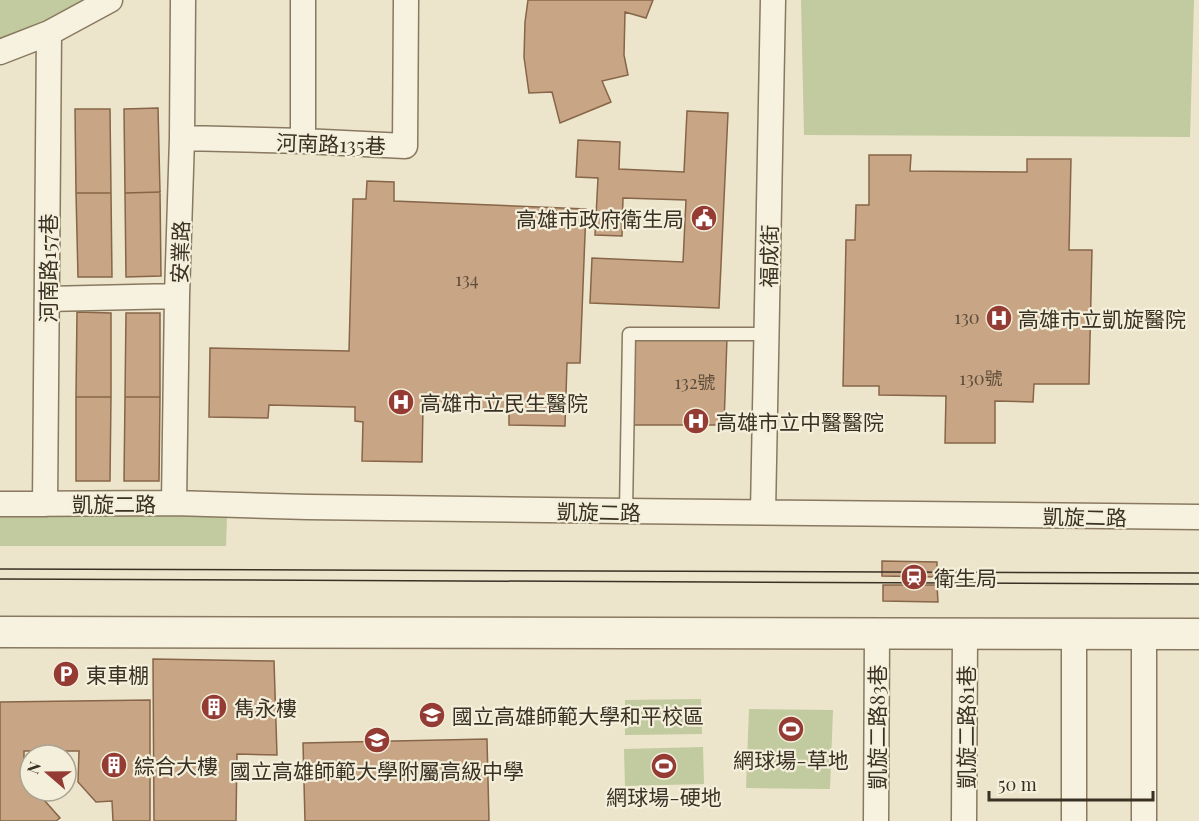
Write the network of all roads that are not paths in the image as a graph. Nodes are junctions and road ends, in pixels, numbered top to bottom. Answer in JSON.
{"nodes":[{"id":1,"x":110,"y":0,"type":"edge"},
{"id":2,"x":183,"y":0,"type":"edge"},
{"id":3,"x":303,"y":0,"type":"edge"},
{"id":4,"x":406,"y":0,"type":"edge"},
{"id":5,"x":773,"y":0,"type":"edge"},
{"id":6,"x":49,"y":33,"type":"junction"},
{"id":7,"x":0,"y":52,"type":"edge"},
{"id":8,"x":183,"y":138,"type":"junction"},
{"id":9,"x":303,"y":141,"type":"junction"},
{"id":10,"x":177,"y":296,"type":"junction"},
{"id":11,"x":47,"y":299,"type":"junction"},
{"id":12,"x":767,"y":334,"type":"junction"},
{"id":13,"x":174,"y":503,"type":"junction"},
{"id":14,"x":0,"y":504,"type":"edge"},
{"id":15,"x":45,"y":504,"type":"junction"},
{"id":16,"x":626,"y":511,"type":"junction"},
{"id":17,"x":763,"y":512,"type":"junction"},
{"id":18,"x":1199,"y":517,"type":"edge"},
{"id":19,"x":0,"y":632,"type":"edge"},
{"id":20,"x":877,"y":634,"type":"junction"},
{"id":21,"x":965,"y":634,"type":"junction"},
{"id":22,"x":1074,"y":634,"type":"junction"},
{"id":23,"x":1144,"y":634,"type":"junction"},
{"id":24,"x":1199,"y":634,"type":"edge"},
{"id":25,"x":876,"y":821,"type":"edge"},
{"id":26,"x":964,"y":821,"type":"edge"},
{"id":27,"x":1074,"y":821,"type":"edge"},
{"id":28,"x":1144,"y":821,"type":"edge"}],
"edges":[{"from":1,"to":6,"type":"street"},
{"from":2,"to":8,"type":"street","name":"安業路"},
{"from":3,"to":9,"type":"street"},
{"from":4,"to":9,"type":"street","name":"河南路135巷"},
{"from":5,"to":12,"type":"street","name":"福成街"},
{"from":6,"to":7,"type":"street"},
{"from":6,"to":11,"type":"street","name":"河南路157巷"},
{"from":8,"to":9,"type":"street","name":"河南路135巷"},
{"from":8,"to":10,"type":"street","name":"安業路"},
{"from":10,"to":11,"type":"street"},
{"from":10,"to":13,"type":"street","name":"安業路"},
{"from":11,"to":15,"type":"street","name":"河南路157巷"},
{"from":12,"to":16,"type":"lane"},
{"from":12,"to":17,"type":"street","name":"福成街"},
{"from":13,"to":15,"type":"street","name":"凱旋二路"},
{"from":13,"to":16,"type":"street","name":"凱旋二路"},
{"from":14,"to":15,"type":"street","name":"凱旋二路"},
{"from":16,"to":17,"type":"street","name":"凱旋二路"},
{"from":17,"to":18,"type":"street","name":"凱旋二路"},
{"from":19,"to":20,"type":"street"},
{"from":20,"to":21,"type":"street"},
{"from":20,"to":25,"type":"street","name":"凱旋二路83巷"},
{"from":21,"to":22,"type":"street"},
{"from":21,"to":26,"type":"street","name":"凱旋二路81巷"},
{"from":22,"to":23,"type":"street"},
{"from":22,"to":27,"type":"street"},
{"from":23,"to":24,"type":"street"},
{"from":23,"to":28,"type":"street"}]}
